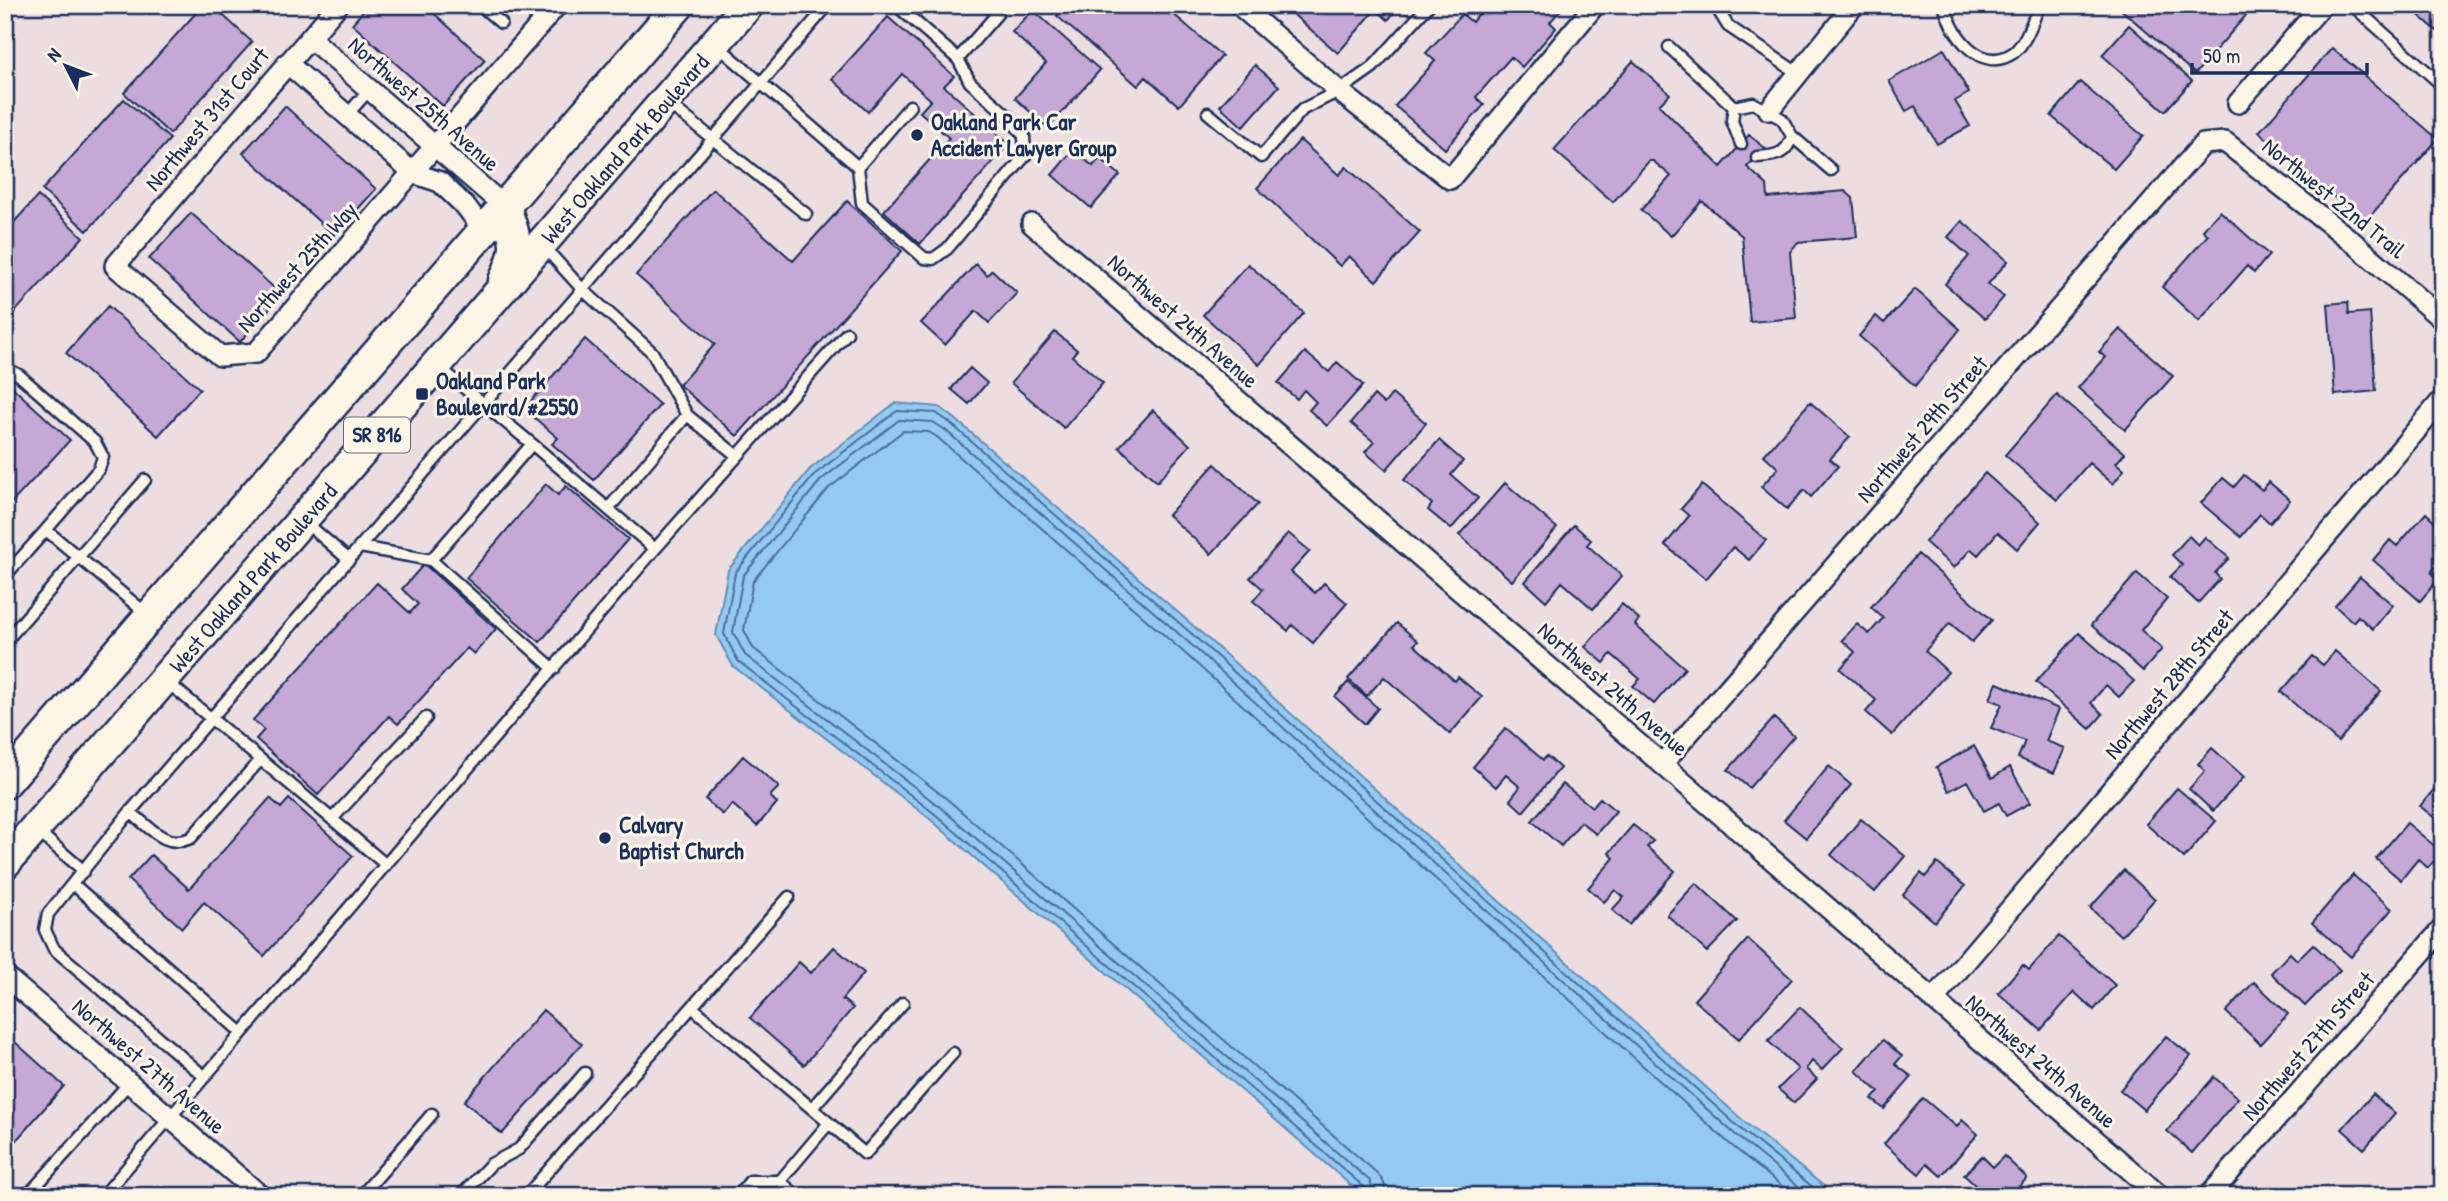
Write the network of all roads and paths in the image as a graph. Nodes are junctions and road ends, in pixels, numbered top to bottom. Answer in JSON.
{"nodes":[{"id":1,"x":338,"y":5,"type":"edge"},
{"id":2,"x":480,"y":5,"type":"edge"},
{"id":3,"x":557,"y":5,"type":"edge"},
{"id":4,"x":679,"y":5,"type":"edge"},
{"id":5,"x":748,"y":5,"type":"edge"},
{"id":6,"x":828,"y":5,"type":"edge"},
{"id":7,"x":896,"y":5,"type":"edge"},
{"id":8,"x":986,"y":5,"type":"edge"},
{"id":9,"x":1239,"y":5,"type":"edge"},
{"id":10,"x":1429,"y":5,"type":"edge"},
{"id":11,"x":1594,"y":5,"type":"edge"},
{"id":12,"x":1715,"y":5,"type":"edge"},
{"id":13,"x":1854,"y":5,"type":"edge"},
{"id":14,"x":1944,"y":5,"type":"edge"},
{"id":15,"x":2039,"y":5,"type":"edge"},
{"id":16,"x":2322,"y":5,"type":"edge"},
{"id":17,"x":2352,"y":5,"type":"edge"},
{"id":18,"x":501,"y":23,"type":"dead end"},
{"id":19,"x":310,"y":38,"type":"junction"},
{"id":20,"x":715,"y":44,"type":"junction"},
{"id":21,"x":1669,"y":47,"type":"dead end"},
{"id":22,"x":958,"y":59,"type":"junction"},
{"id":23,"x":287,"y":64,"type":"junction"},
{"id":24,"x":1799,"y":74,"type":"junction"},
{"id":25,"x":762,"y":82,"type":"junction"},
{"id":26,"x":2443,"y":86,"type":"edge"},
{"id":27,"x":370,"y":89,"type":"junction"},
{"id":28,"x":1339,"y":91,"type":"junction"},
{"id":29,"x":666,"y":101,"type":"junction"},
{"id":30,"x":2238,"y":103,"type":"dead end"},
{"id":31,"x":910,"y":106,"type":"dead end"},
{"id":32,"x":1734,"y":107,"type":"junction"},
{"id":33,"x":1769,"y":110,"type":"junction"},
{"id":34,"x":1208,"y":113,"type":"dead end"},
{"id":35,"x":346,"y":116,"type":"junction"},
{"id":36,"x":1792,"y":136,"type":"junction"},
{"id":37,"x":713,"y":139,"type":"junction"},
{"id":38,"x":2225,"y":142,"type":"joint"},
{"id":39,"x":1741,"y":144,"type":"dead end"},
{"id":40,"x":433,"y":147,"type":"junction"},
{"id":41,"x":1757,"y":157,"type":"dead end"},
{"id":42,"x":540,"y":167,"type":"junction"},
{"id":43,"x":858,"y":167,"type":"junction"},
{"id":44,"x":1831,"y":170,"type":"dead end"},
{"id":45,"x":413,"y":173,"type":"junction"},
{"id":46,"x":505,"y":207,"type":"junction"},
{"id":47,"x":806,"y":214,"type":"dead end"},
{"id":48,"x":1032,"y":224,"type":"dead end"},
{"id":49,"x":484,"y":230,"type":"junction"},
{"id":50,"x":542,"y":246,"type":"junction"},
{"id":51,"x":115,"y":266,"type":"joint"},
{"id":52,"x":582,"y":289,"type":"junction"},
{"id":53,"x":498,"y":294,"type":"junction"},
{"id":54,"x":2443,"y":320,"type":"edge"},
{"id":55,"x":847,"y":333,"type":"dead end"},
{"id":56,"x":437,"y":365,"type":"junction"},
{"id":57,"x":5,"y":368,"type":"edge"},
{"id":58,"x":2443,"y":399,"type":"edge"},
{"id":59,"x":484,"y":403,"type":"junction"},
{"id":60,"x":687,"y":415,"type":"junction"},
{"id":61,"x":532,"y":444,"type":"junction"},
{"id":62,"x":736,"y":455,"type":"junction"},
{"id":63,"x":145,"y":481,"type":"dead end"},
{"id":64,"x":608,"y":509,"type":"junction"},
{"id":65,"x":303,"y":521,"type":"junction"},
{"id":66,"x":46,"y":530,"type":"junction"},
{"id":67,"x":360,"y":547,"type":"junction"},
{"id":68,"x":655,"y":549,"type":"junction"},
{"id":69,"x":79,"y":557,"type":"junction"},
{"id":70,"x":349,"y":560,"type":"junction"},
{"id":71,"x":431,"y":560,"type":"junction"},
{"id":72,"x":5,"y":576,"type":"edge"},
{"id":73,"x":150,"y":617,"type":"junction"},
{"id":74,"x":5,"y":642,"type":"edge"},
{"id":75,"x":554,"y":669,"type":"junction"},
{"id":76,"x":165,"y":679,"type":"junction"},
{"id":77,"x":426,"y":718,"type":"dead end"},
{"id":78,"x":212,"y":719,"type":"junction"},
{"id":79,"x":260,"y":760,"type":"junction"},
{"id":80,"x":1662,"y":764,"type":"junction"},
{"id":81,"x":5,"y":783,"type":"edge"},
{"id":82,"x":130,"y":812,"type":"junction"},
{"id":83,"x":332,"y":819,"type":"junction"},
{"id":84,"x":35,"y":829,"type":"junction"},
{"id":85,"x":5,"y":863,"type":"edge"},
{"id":86,"x":385,"y":864,"type":"junction"},
{"id":87,"x":83,"y":871,"type":"junction"},
{"id":88,"x":74,"y":884,"type":"junction"},
{"id":89,"x":789,"y":897,"type":"dead end"},
{"id":90,"x":2443,"y":928,"type":"edge"},
{"id":91,"x":5,"y":976,"type":"edge"},
{"id":92,"x":1933,"y":1000,"type":"junction"},
{"id":93,"x":903,"y":1003,"type":"dead end"},
{"id":94,"x":692,"y":1007,"type":"junction"},
{"id":95,"x":242,"y":1032,"type":"junction"},
{"id":96,"x":953,"y":1053,"type":"dead end"},
{"id":97,"x":584,"y":1073,"type":"dead end"},
{"id":98,"x":205,"y":1077,"type":"junction"},
{"id":99,"x":131,"y":1081,"type":"junction"},
{"id":100,"x":812,"y":1108,"type":"junction"},
{"id":101,"x":432,"y":1114,"type":"dead end"},
{"id":102,"x":172,"y":1116,"type":"junction"},
{"id":103,"x":829,"y":1122,"type":"junction"},
{"id":104,"x":780,"y":1181,"type":"junction"},
{"id":105,"x":27,"y":1196,"type":"edge"},
{"id":106,"x":103,"y":1196,"type":"edge"},
{"id":107,"x":261,"y":1196,"type":"edge"},
{"id":108,"x":361,"y":1196,"type":"edge"},
{"id":109,"x":461,"y":1196,"type":"edge"},
{"id":110,"x":526,"y":1196,"type":"edge"},
{"id":111,"x":738,"y":1196,"type":"edge"},
{"id":112,"x":797,"y":1196,"type":"edge"},
{"id":113,"x":2160,"y":1196,"type":"edge"},
{"id":114,"x":2209,"y":1196,"type":"edge"}],
"edges":[{"from":1,"to":19,"type":"street","name":"Northwest 31st Court"},
{"from":2,"to":18,"type":"lane"},
{"from":3,"to":40,"type":"street","name":"Northwest 25th Way"},
{"from":4,"to":42,"type":"main road","number":"SR 816"},
{"from":5,"to":20,"type":"main road","name":"West Oakland Park Boulevard","number":"SR 816"},
{"from":6,"to":25,"type":"lane"},
{"from":7,"to":22,"type":"lane"},
{"from":8,"to":22,"type":"lane"},
{"from":9,"to":28,"type":"street"},
{"from":10,"to":28,"type":"lane"},
{"from":11,"to":28,"type":"street"},
{"from":12,"to":24,"type":"lane"},
{"from":13,"to":24,"type":"street"},
{"from":14,"to":15,"type":"lane"},
{"from":16,"to":30,"type":"street"},
{"from":17,"to":26,"type":"lane"},
{"from":19,"to":23,"type":"street","name":"Northwest 31st Court"},
{"from":19,"to":27,"type":"street","name":"Northwest 25th Avenue"},
{"from":20,"to":25,"type":"lane"},
{"from":20,"to":29,"type":"main road","name":"West Oakland Park Boulevard","number":"SR 816"},
{"from":21,"to":32,"type":"lane"},
{"from":22,"to":43,"type":"lane"},
{"from":23,"to":35,"type":"street"},
{"from":23,"to":51,"type":"street","name":"Northwest 31st Court"},
{"from":24,"to":33,"type":"street"},
{"from":25,"to":37,"type":"lane"},
{"from":25,"to":43,"type":"lane"},
{"from":27,"to":35,"type":"lane"},
{"from":27,"to":40,"type":"street","name":"Northwest 25th Avenue"},
{"from":28,"to":34,"type":"lane"},
{"from":29,"to":37,"type":"lane"},
{"from":29,"to":50,"type":"main road","name":"West Oakland Park Boulevard","number":"SR 816"},
{"from":31,"to":43,"type":"lane"},
{"from":32,"to":33,"type":"lane"},
{"from":32,"to":39,"type":"lane"},
{"from":33,"to":36,"type":"lane"},
{"from":35,"to":45,"type":"street"},
{"from":36,"to":41,"type":"lane"},
{"from":36,"to":44,"type":"lane"},
{"from":37,"to":47,"type":"lane"},
{"from":37,"to":52,"type":"lane"},
{"from":38,"to":54,"type":"street","name":"Northwest 22nd Trail"},
{"from":38,"to":80,"type":"street","name":"Northwest 29th Street"},
{"from":40,"to":45,"type":"street","name":"Northwest 25th Way"},
{"from":40,"to":46,"type":"street","name":"Northwest 25th Avenue"},
{"from":42,"to":46,"type":"main road","number":"SR 816"},
{"from":42,"to":50,"type":"main road"},
{"from":45,"to":49,"type":"street"},
{"from":45,"to":51,"type":"street","name":"Northwest 25th Way"},
{"from":46,"to":49,"type":"main road","number":"SR 816"},
{"from":46,"to":53,"type":"main road"},
{"from":48,"to":80,"type":"street","name":"Northwest 24th Avenue"},
{"from":49,"to":73,"type":"main road","number":"SR 816"},
{"from":50,"to":52,"type":"lane"},
{"from":50,"to":53,"type":"main road","name":"West Oakland Park Boulevard","number":"SR 816"},
{"from":52,"to":59,"type":"lane"},
{"from":52,"to":60,"type":"lane"},
{"from":53,"to":56,"type":"main road","name":"West Oakland Park Boulevard","number":"SR 816"},
{"from":55,"to":62,"type":"lane"},
{"from":56,"to":59,"type":"lane"},
{"from":56,"to":65,"type":"main road","name":"West Oakland Park Boulevard","number":"SR 816"},
{"from":57,"to":66,"type":"lane"},
{"from":58,"to":92,"type":"street","name":"Northwest 28th Street"},
{"from":59,"to":61,"type":"lane"},
{"from":59,"to":67,"type":"lane"},
{"from":60,"to":62,"type":"lane"},
{"from":60,"to":64,"type":"lane"},
{"from":61,"to":64,"type":"lane"},
{"from":61,"to":71,"type":"lane"},
{"from":62,"to":68,"type":"lane"},
{"from":63,"to":69,"type":"lane"},
{"from":64,"to":68,"type":"lane"},
{"from":65,"to":70,"type":"lane"},
{"from":65,"to":76,"type":"main road","name":"West Oakland Park Boulevard","number":"SR 816"},
{"from":66,"to":69,"type":"lane"},
{"from":66,"to":72,"type":"lane"},
{"from":67,"to":70,"type":"lane"},
{"from":67,"to":71,"type":"lane"},
{"from":68,"to":75,"type":"lane"},
{"from":69,"to":73,"type":"lane"},
{"from":69,"to":74,"type":"lane"},
{"from":70,"to":78,"type":"lane"},
{"from":71,"to":75,"type":"lane"},
{"from":73,"to":81,"type":"main road","number":"SR 816"},
{"from":75,"to":86,"type":"lane"},
{"from":76,"to":78,"type":"lane"},
{"from":76,"to":84,"type":"main road","name":"West Oakland Park Boulevard","number":"SR 816"},
{"from":77,"to":83,"type":"lane"},
{"from":78,"to":79,"type":"lane"},
{"from":78,"to":82,"type":"lane"},
{"from":79,"to":82,"type":"lane"},
{"from":79,"to":83,"type":"lane"},
{"from":80,"to":92,"type":"street","name":"Northwest 24th Avenue"},
{"from":82,"to":87,"type":"lane"},
{"from":83,"to":86,"type":"lane"},
{"from":84,"to":85,"type":"main road","name":"West Oakland Park Boulevard","number":"SR 816"},
{"from":84,"to":87,"type":"lane"},
{"from":86,"to":95,"type":"lane"},
{"from":87,"to":88,"type":"lane"},
{"from":88,"to":95,"type":"lane"},
{"from":88,"to":98,"type":"lane"},
{"from":89,"to":94,"type":"lane"},
{"from":90,"to":114,"type":"street","name":"Northwest 27th Street"},
{"from":91,"to":99,"type":"street","name":"Northwest 27th Avenue"},
{"from":92,"to":113,"type":"street","name":"Northwest 24th Avenue"},
{"from":93,"to":100,"type":"lane"},
{"from":94,"to":100,"type":"lane"},
{"from":94,"to":110,"type":"lane"},
{"from":95,"to":98,"type":"lane"},
{"from":96,"to":103,"type":"lane"},
{"from":97,"to":109,"type":"lane"},
{"from":98,"to":102,"type":"lane"},
{"from":99,"to":102,"type":"street","name":"Northwest 27th Avenue"},
{"from":99,"to":105,"type":"lane"},
{"from":100,"to":103,"type":"lane"},
{"from":101,"to":108,"type":"lane"},
{"from":102,"to":106,"type":"lane"},
{"from":102,"to":107,"type":"street","name":"Northwest 27th Avenue"},
{"from":103,"to":104,"type":"lane"},
{"from":104,"to":111,"type":"lane"},
{"from":104,"to":112,"type":"lane"}]}
